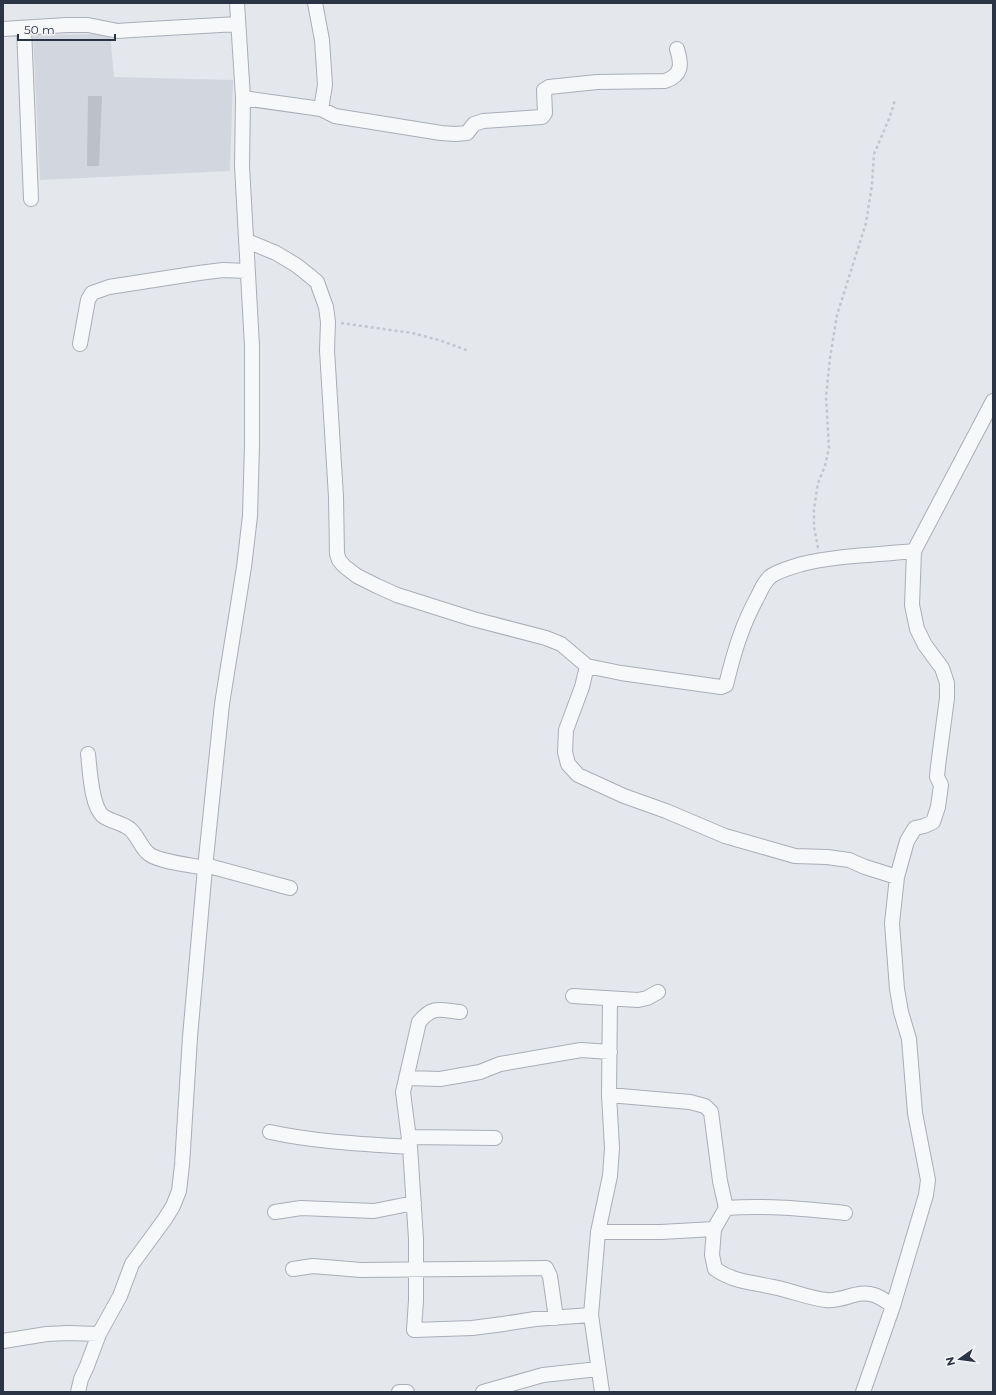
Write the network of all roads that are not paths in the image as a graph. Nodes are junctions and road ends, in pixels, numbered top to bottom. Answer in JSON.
{"nodes":[{"id":1,"x":237,"y":3,"type":"edge"},
{"id":2,"x":315,"y":3,"type":"edge"},
{"id":3,"x":238,"y":24,"type":"junction"},
{"id":4,"x":24,"y":28,"type":"junction"},
{"id":5,"x":3,"y":29,"type":"edge"},
{"id":6,"x":677,"y":49,"type":"dead end"},
{"id":7,"x":243,"y":98,"type":"junction"},
{"id":8,"x":321,"y":109,"type":"junction"},
{"id":9,"x":31,"y":199,"type":"dead end"},
{"id":10,"x":247,"y":241,"type":"junction"},
{"id":11,"x":247,"y":271,"type":"junction"},
{"id":12,"x":80,"y":344,"type":"dead end"},
{"id":13,"x":993,"y":401,"type":"edge"},
{"id":14,"x":914,"y":552,"type":"junction"},
{"id":15,"x":587,"y":666,"type":"junction"},
{"id":16,"x":88,"y":754,"type":"dead end"},
{"id":17,"x":205,"y":867,"type":"junction"},
{"id":18,"x":897,"y":877,"type":"junction"},
{"id":19,"x":290,"y":888,"type":"dead end"},
{"id":20,"x":658,"y":992,"type":"dead end"},
{"id":21,"x":573,"y":996,"type":"dead end"},
{"id":22,"x":610,"y":999,"type":"junction"},
{"id":23,"x":460,"y":1012,"type":"dead end"},
{"id":24,"x":610,"y":1052,"type":"junction"},
{"id":25,"x":406,"y":1078,"type":"junction"},
{"id":26,"x":609,"y":1096,"type":"junction"},
{"id":27,"x":270,"y":1132,"type":"dead end"},
{"id":28,"x":495,"y":1138,"type":"dead end"},
{"id":29,"x":409,"y":1142,"type":"junction"},
{"id":30,"x":414,"y":1202,"type":"junction"},
{"id":31,"x":726,"y":1208,"type":"junction"},
{"id":32,"x":275,"y":1212,"type":"dead end"},
{"id":33,"x":845,"y":1213,"type":"dead end"},
{"id":34,"x":714,"y":1230,"type":"junction"},
{"id":35,"x":598,"y":1232,"type":"junction"},
{"id":36,"x":293,"y":1269,"type":"dead end"},
{"id":37,"x":416,"y":1270,"type":"junction"},
{"id":38,"x":893,"y":1306,"type":"junction"},
{"id":39,"x":592,"y":1315,"type":"junction"},
{"id":40,"x":556,"y":1318,"type":"junction"},
{"id":41,"x":99,"y":1334,"type":"junction"},
{"id":42,"x":3,"y":1341,"type":"edge"},
{"id":43,"x":598,"y":1369,"type":"junction"},
{"id":44,"x":78,"y":1392,"type":"edge"},
{"id":45,"x":399,"y":1392,"type":"edge"},
{"id":46,"x":407,"y":1392,"type":"edge"},
{"id":47,"x":483,"y":1392,"type":"edge"},
{"id":48,"x":602,"y":1392,"type":"edge"},
{"id":49,"x":863,"y":1392,"type":"edge"}],
"edges":[{"from":1,"to":3,"type":"street"},
{"from":2,"to":8,"type":"street"},
{"from":3,"to":4,"type":"street"},
{"from":3,"to":7,"type":"street"},
{"from":4,"to":5,"type":"street"},
{"from":4,"to":9,"type":"street"},
{"from":6,"to":8,"type":"street"},
{"from":7,"to":8,"type":"street"},
{"from":7,"to":10,"type":"street"},
{"from":10,"to":11,"type":"street"},
{"from":10,"to":15,"type":"street"},
{"from":11,"to":12,"type":"street"},
{"from":11,"to":17,"type":"street"},
{"from":13,"to":14,"type":"street"},
{"from":14,"to":15,"type":"street"},
{"from":14,"to":18,"type":"street"},
{"from":15,"to":18,"type":"street"},
{"from":16,"to":17,"type":"street"},
{"from":17,"to":19,"type":"street"},
{"from":17,"to":41,"type":"street"},
{"from":18,"to":38,"type":"street"},
{"from":20,"to":22,"type":"street"},
{"from":21,"to":22,"type":"street"},
{"from":22,"to":24,"type":"street"},
{"from":23,"to":25,"type":"street"},
{"from":24,"to":25,"type":"street"},
{"from":24,"to":26,"type":"street"},
{"from":25,"to":29,"type":"street"},
{"from":26,"to":31,"type":"street"},
{"from":26,"to":35,"type":"street"},
{"from":27,"to":29,"type":"street"},
{"from":28,"to":29,"type":"street"},
{"from":29,"to":30,"type":"street"},
{"from":30,"to":32,"type":"street"},
{"from":30,"to":37,"type":"street"},
{"from":31,"to":33,"type":"street"},
{"from":31,"to":34,"type":"street"},
{"from":34,"to":35,"type":"street"},
{"from":34,"to":38,"type":"street"},
{"from":35,"to":39,"type":"street"},
{"from":36,"to":37,"type":"street"},
{"from":37,"to":40,"type":"street"},
{"from":37,"to":40,"type":"street"},
{"from":38,"to":49,"type":"street"},
{"from":39,"to":40,"type":"street"},
{"from":39,"to":43,"type":"street"},
{"from":41,"to":42,"type":"street"},
{"from":41,"to":44,"type":"street"},
{"from":43,"to":47,"type":"street"},
{"from":43,"to":48,"type":"street"},
{"from":45,"to":46,"type":"street"}]}
